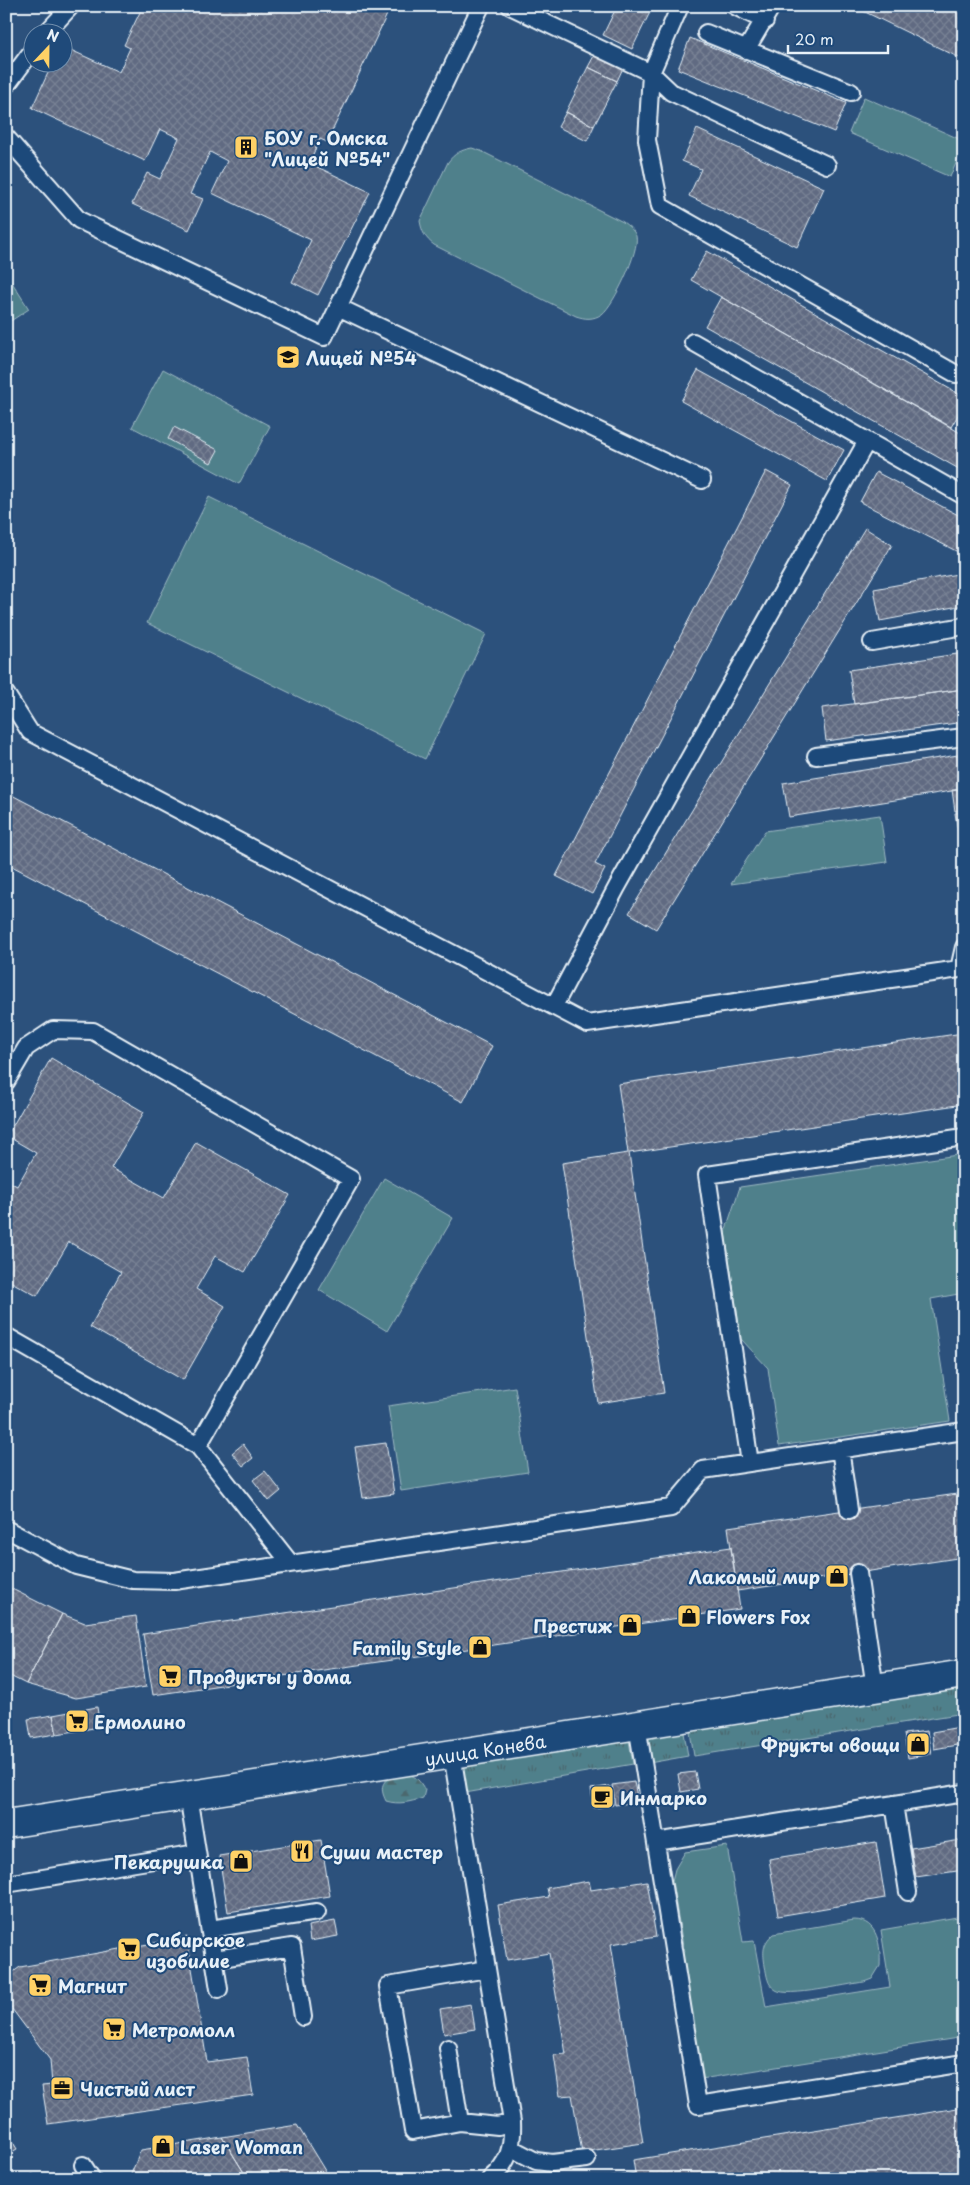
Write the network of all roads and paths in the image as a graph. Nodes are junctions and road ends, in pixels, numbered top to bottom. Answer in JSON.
{"nodes":[{"id":1,"x":71,"y":6,"type":"edge"},
{"id":2,"x":481,"y":6,"type":"edge"},
{"id":3,"x":510,"y":6,"type":"edge"},
{"id":4,"x":680,"y":6,"type":"edge"},
{"id":5,"x":735,"y":6,"type":"edge"},
{"id":6,"x":772,"y":6,"type":"edge"},
{"id":7,"x":765,"y":21,"type":"junction"},
{"id":8,"x":56,"y":22,"type":"edge"},
{"id":9,"x":706,"y":33,"type":"dead end"},
{"id":10,"x":746,"y":50,"type":"junction"},
{"id":11,"x":22,"y":64,"type":"edge"},
{"id":12,"x":651,"y":73,"type":"junction"},
{"id":13,"x":6,"y":86,"type":"edge"},
{"id":14,"x":851,"y":92,"type":"dead end"},
{"id":15,"x":6,"y":137,"type":"edge"},
{"id":16,"x":827,"y":165,"type":"dead end"},
{"id":17,"x":338,"y":307,"type":"junction"},
{"id":18,"x":693,"y":342,"type":"dead end"},
{"id":19,"x":956,"y":374,"type":"dead end"},
{"id":20,"x":867,"y":441,"type":"junction"},
{"id":21,"x":702,"y":480,"type":"dead end"},
{"id":22,"x":964,"y":496,"type":"edge"},
{"id":23,"x":964,"y":626,"type":"edge"},
{"id":24,"x":872,"y":642,"type":"dead end"},
{"id":25,"x":6,"y":694,"type":"edge"},
{"id":26,"x":964,"y":737,"type":"edge"},
{"id":27,"x":816,"y":756,"type":"dead end"},
{"id":28,"x":964,"y":948,"type":"edge"},
{"id":29,"x":961,"y":968,"type":"edge"},
{"id":30,"x":554,"y":1006,"type":"junction"},
{"id":31,"x":6,"y":1082,"type":"edge"},
{"id":32,"x":964,"y":1138,"type":"edge"},
{"id":33,"x":6,"y":1336,"type":"edge"},
{"id":34,"x":964,"y":1431,"type":"edge"},
{"id":35,"x":198,"y":1446,"type":"junction"},
{"id":36,"x":840,"y":1449,"type":"junction"},
{"id":37,"x":750,"y":1463,"type":"junction"},
{"id":38,"x":849,"y":1510,"type":"dead end"},
{"id":39,"x":6,"y":1529,"type":"edge"},
{"id":40,"x":291,"y":1564,"type":"junction"},
{"id":41,"x":858,"y":1573,"type":"dead end"},
{"id":42,"x":964,"y":1674,"type":"edge"},
{"id":43,"x":875,"y":1688,"type":"junction"},
{"id":44,"x":637,"y":1725,"type":"junction"},
{"id":45,"x":452,"y":1754,"type":"junction"},
{"id":46,"x":964,"y":1793,"type":"edge"},
{"id":47,"x":188,"y":1795,"type":"junction"},
{"id":48,"x":894,"y":1804,"type":"junction"},
{"id":49,"x":6,"y":1824,"type":"edge"},
{"id":50,"x":656,"y":1842,"type":"junction"},
{"id":51,"x":197,"y":1854,"type":"junction"},
{"id":52,"x":6,"y":1884,"type":"edge"},
{"id":53,"x":908,"y":1892,"type":"dead end"},
{"id":54,"x":317,"y":1912,"type":"dead end"},
{"id":55,"x":210,"y":1929,"type":"junction"},
{"id":56,"x":215,"y":1959,"type":"junction"},
{"id":57,"x":487,"y":1969,"type":"junction"},
{"id":58,"x":219,"y":1989,"type":"dead end"},
{"id":59,"x":303,"y":2017,"type":"dead end"},
{"id":60,"x":448,"y":2048,"type":"dead end"},
{"id":61,"x":964,"y":2063,"type":"edge"},
{"id":62,"x":460,"y":2122,"type":"junction"},
{"id":63,"x":512,"y":2122,"type":"junction"},
{"id":64,"x":511,"y":2148,"type":"junction"},
{"id":65,"x":588,"y":2159,"type":"dead end"},
{"id":66,"x":490,"y":2179,"type":"edge"}],
"edges":[{"from":1,"to":8,"type":"lane"},
{"from":2,"to":17,"type":"lane"},
{"from":3,"to":12,"type":"lane"},
{"from":4,"to":12,"type":"lane"},
{"from":5,"to":7,"type":"lane"},
{"from":6,"to":7,"type":"lane"},
{"from":7,"to":10,"type":"lane"},
{"from":9,"to":10,"type":"lane"},
{"from":10,"to":14,"type":"lane"},
{"from":11,"to":13,"type":"lane"},
{"from":12,"to":16,"type":"lane"},
{"from":12,"to":19,"type":"lane"},
{"from":15,"to":17,"type":"lane"},
{"from":17,"to":21,"type":"lane"},
{"from":18,"to":20,"type":"lane"},
{"from":20,"to":22,"type":"lane"},
{"from":20,"to":30,"type":"lane"},
{"from":23,"to":24,"type":"lane"},
{"from":25,"to":30,"type":"lane"},
{"from":26,"to":27,"type":"lane"},
{"from":28,"to":29,"type":"lane"},
{"from":29,"to":30,"type":"lane"},
{"from":31,"to":35,"type":"lane"},
{"from":32,"to":37,"type":"lane"},
{"from":33,"to":35,"type":"lane"},
{"from":34,"to":36,"type":"lane"},
{"from":35,"to":40,"type":"lane"},
{"from":36,"to":37,"type":"lane"},
{"from":36,"to":38,"type":"lane"},
{"from":37,"to":40,"type":"lane"},
{"from":39,"to":40,"type":"lane"},
{"from":41,"to":43,"type":"lane"},
{"from":42,"to":43,"type":"street","name":"улица Конева"},
{"from":43,"to":44,"type":"street","name":"улица Конева"},
{"from":44,"to":45,"type":"street","name":"улица Конева"},
{"from":44,"to":50,"type":"lane"},
{"from":45,"to":47,"type":"street","name":"улица Конева"},
{"from":45,"to":57,"type":"lane"},
{"from":46,"to":48,"type":"lane"},
{"from":47,"to":49,"type":"street","name":"улица Конева"},
{"from":47,"to":51,"type":"lane"},
{"from":48,"to":50,"type":"lane"},
{"from":48,"to":53,"type":"lane"},
{"from":50,"to":61,"type":"lane"},
{"from":51,"to":52,"type":"lane"},
{"from":51,"to":55,"type":"lane"},
{"from":54,"to":55,"type":"lane"},
{"from":55,"to":56,"type":"lane"},
{"from":56,"to":58,"type":"lane"},
{"from":56,"to":59,"type":"lane"},
{"from":57,"to":62,"type":"lane"},
{"from":57,"to":63,"type":"lane"},
{"from":60,"to":62,"type":"lane"},
{"from":62,"to":63,"type":"lane"},
{"from":63,"to":64,"type":"lane"},
{"from":64,"to":65,"type":"lane"},
{"from":64,"to":66,"type":"lane"}]}
